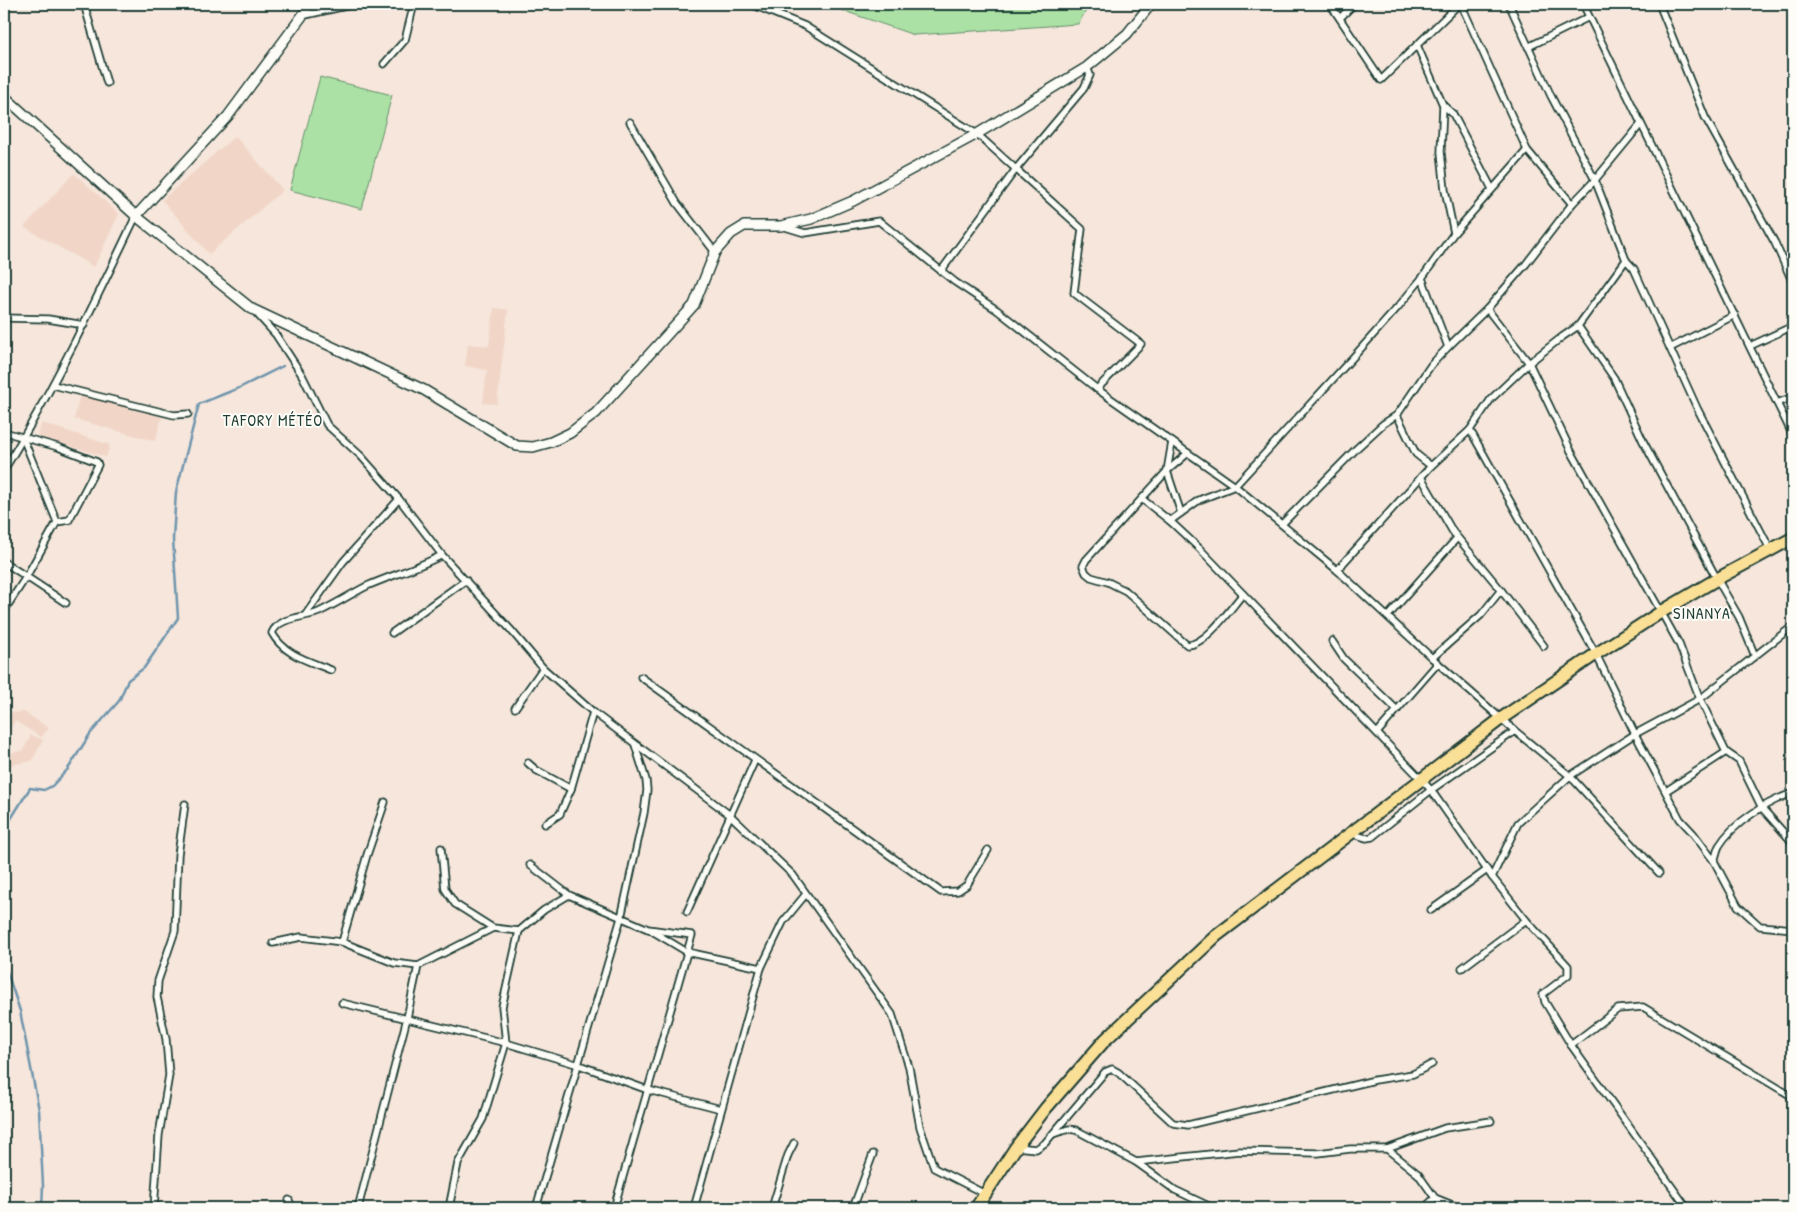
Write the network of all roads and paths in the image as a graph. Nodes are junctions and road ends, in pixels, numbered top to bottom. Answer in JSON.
{"nodes":[{"id":1,"x":5,"y":4,"type":"edge"},
{"id":2,"x":84,"y":4,"type":"edge"},
{"id":3,"x":311,"y":4,"type":"edge"},
{"id":4,"x":355,"y":4,"type":"edge"},
{"id":5,"x":414,"y":4,"type":"edge"},
{"id":6,"x":751,"y":4,"type":"edge"},
{"id":7,"x":1151,"y":4,"type":"edge"},
{"id":8,"x":1330,"y":4,"type":"edge"},
{"id":9,"x":1354,"y":4,"type":"edge"},
{"id":10,"x":1460,"y":4,"type":"edge"},
{"id":11,"x":1509,"y":4,"type":"edge"},
{"id":12,"x":1583,"y":4,"type":"edge"},
{"id":13,"x":1659,"y":4,"type":"edge"},
{"id":14,"x":4,"y":11,"type":"edge"},
{"id":15,"x":301,"y":16,"type":"junction"},
{"id":16,"x":1589,"y":17,"type":"junction"},
{"id":17,"x":1340,"y":18,"type":"junction"},
{"id":18,"x":1417,"y":45,"type":"junction"},
{"id":19,"x":1528,"y":47,"type":"junction"},
{"id":20,"x":384,"y":64,"type":"dead end"},
{"id":21,"x":1086,"y":68,"type":"junction"},
{"id":22,"x":107,"y":83,"type":"dead end"},
{"id":23,"x":4,"y":96,"type":"edge"},
{"id":24,"x":1443,"y":105,"type":"junction"},
{"id":25,"x":630,"y":122,"type":"dead end"},
{"id":26,"x":1641,"y":124,"type":"junction"},
{"id":27,"x":977,"y":134,"type":"junction"},
{"id":28,"x":1527,"y":150,"type":"junction"},
{"id":29,"x":1016,"y":169,"type":"junction"},
{"id":30,"x":1595,"y":180,"type":"junction"},
{"id":31,"x":1492,"y":189,"type":"junction"},
{"id":32,"x":1572,"y":204,"type":"junction"},
{"id":33,"x":136,"y":216,"type":"junction"},
{"id":34,"x":781,"y":226,"type":"junction"},
{"id":35,"x":1454,"y":233,"type":"junction"},
{"id":36,"x":715,"y":252,"type":"junction"},
{"id":37,"x":1626,"y":260,"type":"junction"},
{"id":38,"x":941,"y":271,"type":"junction"},
{"id":39,"x":1422,"y":278,"type":"junction"},
{"id":40,"x":1793,"y":283,"type":"edge"},
{"id":41,"x":252,"y":309,"type":"junction"},
{"id":42,"x":1487,"y":309,"type":"junction"},
{"id":43,"x":1735,"y":315,"type":"junction"},
{"id":44,"x":4,"y":318,"type":"edge"},
{"id":45,"x":84,"y":325,"type":"junction"},
{"id":46,"x":1578,"y":326,"type":"junction"},
{"id":47,"x":1793,"y":326,"type":"edge"},
{"id":48,"x":1750,"y":346,"type":"junction"},
{"id":49,"x":1448,"y":347,"type":"junction"},
{"id":50,"x":1670,"y":348,"type":"junction"},
{"id":51,"x":1529,"y":363,"type":"junction"},
{"id":52,"x":53,"y":385,"type":"junction"},
{"id":53,"x":1097,"y":389,"type":"junction"},
{"id":54,"x":1793,"y":397,"type":"edge"},
{"id":55,"x":1777,"y":403,"type":"junction"},
{"id":56,"x":188,"y":414,"type":"dead end"},
{"id":57,"x":1397,"y":416,"type":"junction"},
{"id":58,"x":1470,"y":430,"type":"junction"},
{"id":59,"x":4,"y":432,"type":"edge"},
{"id":60,"x":1793,"y":436,"type":"edge"},
{"id":61,"x":23,"y":438,"type":"junction"},
{"id":62,"x":1172,"y":442,"type":"junction"},
{"id":63,"x":1188,"y":453,"type":"junction"},
{"id":64,"x":1431,"y":466,"type":"junction"},
{"id":65,"x":4,"y":470,"type":"edge"},
{"id":66,"x":1166,"y":471,"type":"junction"},
{"id":67,"x":1421,"y":477,"type":"junction"},
{"id":68,"x":1235,"y":486,"type":"junction"},
{"id":69,"x":399,"y":498,"type":"junction"},
{"id":70,"x":1142,"y":499,"type":"junction"},
{"id":71,"x":1181,"y":513,"type":"junction"},
{"id":72,"x":1170,"y":521,"type":"junction"},
{"id":73,"x":57,"y":522,"type":"junction"},
{"id":74,"x":1282,"y":524,"type":"junction"},
{"id":75,"x":1457,"y":538,"type":"junction"},
{"id":76,"x":1793,"y":538,"type":"edge"},
{"id":77,"x":1771,"y":551,"type":"junction"},
{"id":78,"x":442,"y":555,"type":"junction"},
{"id":79,"x":4,"y":562,"type":"edge"},
{"id":80,"x":1337,"y":570,"type":"junction"},
{"id":81,"x":26,"y":577,"type":"junction"},
{"id":82,"x":1717,"y":579,"type":"junction"},
{"id":83,"x":466,"y":580,"type":"junction"},
{"id":84,"x":1501,"y":590,"type":"junction"},
{"id":85,"x":1243,"y":594,"type":"junction"},
{"id":86,"x":66,"y":603,"type":"dead end"},
{"id":87,"x":4,"y":611,"type":"edge"},
{"id":88,"x":1661,"y":612,"type":"junction"},
{"id":89,"x":306,"y":614,"type":"junction"},
{"id":90,"x":1388,"y":616,"type":"junction"},
{"id":91,"x":1793,"y":626,"type":"edge"},
{"id":92,"x":392,"y":633,"type":"dead end"},
{"id":93,"x":1332,"y":641,"type":"dead end"},
{"id":94,"x":1544,"y":646,"type":"dead end"},
{"id":95,"x":1596,"y":654,"type":"junction"},
{"id":96,"x":1755,"y":656,"type":"junction"},
{"id":97,"x":1432,"y":658,"type":"junction"},
{"id":98,"x":1438,"y":663,"type":"junction"},
{"id":99,"x":543,"y":668,"type":"junction"},
{"id":100,"x":331,"y":670,"type":"dead end"},
{"id":101,"x":641,"y":677,"type":"dead end"},
{"id":102,"x":1700,"y":699,"type":"junction"},
{"id":103,"x":515,"y":708,"type":"dead end"},
{"id":104,"x":1397,"y":710,"type":"junction"},
{"id":105,"x":593,"y":712,"type":"junction"},
{"id":106,"x":1502,"y":718,"type":"junction"},
{"id":107,"x":1514,"y":730,"type":"junction"},
{"id":108,"x":1377,"y":733,"type":"junction"},
{"id":109,"x":1635,"y":734,"type":"junction"},
{"id":110,"x":635,"y":745,"type":"junction"},
{"id":111,"x":1726,"y":752,"type":"junction"},
{"id":112,"x":754,"y":760,"type":"junction"},
{"id":113,"x":528,"y":763,"type":"dead end"},
{"id":114,"x":1570,"y":776,"type":"junction"},
{"id":115,"x":1421,"y":779,"type":"junction"},
{"id":116,"x":571,"y":789,"type":"junction"},
{"id":117,"x":1430,"y":790,"type":"junction"},
{"id":118,"x":1666,"y":791,"type":"junction"},
{"id":119,"x":1793,"y":794,"type":"edge"},
{"id":120,"x":385,"y":802,"type":"dead end"},
{"id":121,"x":185,"y":804,"type":"dead end"},
{"id":122,"x":1762,"y":808,"type":"junction"},
{"id":123,"x":730,"y":815,"type":"junction"},
{"id":124,"x":545,"y":824,"type":"dead end"},
{"id":125,"x":1350,"y":834,"type":"junction"},
{"id":126,"x":1793,"y":843,"type":"edge"},
{"id":127,"x":441,"y":848,"type":"dead end"},
{"id":128,"x":988,"y":850,"type":"dead end"},
{"id":129,"x":1714,"y":861,"type":"junction"},
{"id":130,"x":530,"y":865,"type":"dead end"},
{"id":131,"x":1487,"y":870,"type":"junction"},
{"id":132,"x":1659,"y":873,"type":"dead end"},
{"id":133,"x":1492,"y":877,"type":"junction"},
{"id":134,"x":806,"y":894,"type":"junction"},
{"id":135,"x":569,"y":896,"type":"junction"},
{"id":136,"x":1431,"y":910,"type":"dead end"},
{"id":137,"x":687,"y":912,"type":"dead end"},
{"id":138,"x":621,"y":918,"type":"junction"},
{"id":139,"x":1526,"y":920,"type":"junction"},
{"id":140,"x":493,"y":928,"type":"junction"},
{"id":141,"x":648,"y":929,"type":"junction"},
{"id":142,"x":1793,"y":929,"type":"edge"},
{"id":143,"x":519,"y":931,"type":"junction"},
{"id":144,"x":342,"y":942,"type":"junction"},
{"id":145,"x":273,"y":944,"type":"dead end"},
{"id":146,"x":687,"y":952,"type":"junction"},
{"id":147,"x":418,"y":966,"type":"junction"},
{"id":148,"x":761,"y":968,"type":"junction"},
{"id":149,"x":1462,"y":968,"type":"dead end"},
{"id":150,"x":342,"y":1003,"type":"dead end"},
{"id":151,"x":406,"y":1018,"type":"junction"},
{"id":152,"x":506,"y":1043,"type":"junction"},
{"id":153,"x":1571,"y":1045,"type":"junction"},
{"id":154,"x":1432,"y":1064,"type":"dead end"},
{"id":155,"x":579,"y":1065,"type":"junction"},
{"id":156,"x":648,"y":1090,"type":"junction"},
{"id":157,"x":1793,"y":1097,"type":"edge"},
{"id":158,"x":721,"y":1109,"type":"junction"},
{"id":159,"x":1064,"y":1120,"type":"junction"},
{"id":160,"x":1491,"y":1121,"type":"dead end"},
{"id":161,"x":1069,"y":1129,"type":"junction"},
{"id":162,"x":1053,"y":1134,"type":"junction"},
{"id":163,"x":794,"y":1143,"type":"dead end"},
{"id":164,"x":1016,"y":1147,"type":"junction"},
{"id":165,"x":1387,"y":1149,"type":"junction"},
{"id":166,"x":873,"y":1154,"type":"dead end"},
{"id":167,"x":1136,"y":1162,"type":"junction"},
{"id":168,"x":985,"y":1194,"type":"junction"},
{"id":169,"x":1435,"y":1198,"type":"junction"},
{"id":170,"x":290,"y":1200,"type":"dead end"},
{"id":171,"x":154,"y":1208,"type":"edge"},
{"id":172,"x":292,"y":1208,"type":"edge"},
{"id":173,"x":358,"y":1208,"type":"edge"},
{"id":174,"x":449,"y":1208,"type":"edge"},
{"id":175,"x":536,"y":1208,"type":"edge"},
{"id":176,"x":614,"y":1208,"type":"edge"},
{"id":177,"x":694,"y":1208,"type":"edge"},
{"id":178,"x":772,"y":1208,"type":"edge"},
{"id":179,"x":853,"y":1208,"type":"edge"},
{"id":180,"x":976,"y":1208,"type":"edge"},
{"id":181,"x":1213,"y":1208,"type":"edge"},
{"id":182,"x":1424,"y":1208,"type":"edge"},
{"id":183,"x":1460,"y":1208,"type":"edge"},
{"id":184,"x":1687,"y":1208,"type":"edge"}],
"edges":[{"from":1,"to":14,"type":"street"},
{"from":2,"to":22,"type":"street"},
{"from":3,"to":15,"type":"street"},
{"from":4,"to":15,"type":"street"},
{"from":5,"to":20,"type":"street"},
{"from":6,"to":27,"type":"street"},
{"from":7,"to":21,"type":"street"},
{"from":8,"to":17,"type":"street"},
{"from":9,"to":17,"type":"street"},
{"from":10,"to":18,"type":"street"},
{"from":10,"to":28,"type":"street"},
{"from":11,"to":19,"type":"street"},
{"from":12,"to":16,"type":"street"},
{"from":13,"to":40,"type":"street"},
{"from":15,"to":33,"type":"street"},
{"from":16,"to":19,"type":"street"},
{"from":16,"to":26,"type":"street"},
{"from":17,"to":18,"type":"street"},
{"from":18,"to":24,"type":"street"},
{"from":19,"to":30,"type":"street"},
{"from":21,"to":27,"type":"street"},
{"from":21,"to":29,"type":"street"},
{"from":23,"to":33,"type":"street"},
{"from":24,"to":31,"type":"street"},
{"from":24,"to":35,"type":"street"},
{"from":25,"to":36,"type":"street"},
{"from":26,"to":30,"type":"street"},
{"from":26,"to":43,"type":"street"},
{"from":27,"to":29,"type":"street"},
{"from":27,"to":34,"type":"street"},
{"from":28,"to":31,"type":"street"},
{"from":28,"to":32,"type":"street"},
{"from":29,"to":38,"type":"street"},
{"from":29,"to":53,"type":"street"},
{"from":30,"to":32,"type":"street"},
{"from":30,"to":37,"type":"street"},
{"from":31,"to":35,"type":"street"},
{"from":32,"to":42,"type":"street"},
{"from":33,"to":41,"type":"street"},
{"from":33,"to":45,"type":"street"},
{"from":34,"to":36,"type":"street"},
{"from":34,"to":38,"type":"street"},
{"from":35,"to":39,"type":"street"},
{"from":36,"to":41,"type":"street"},
{"from":37,"to":46,"type":"street"},
{"from":37,"to":50,"type":"street"},
{"from":38,"to":53,"type":"street"},
{"from":39,"to":49,"type":"street"},
{"from":39,"to":68,"type":"street"},
{"from":41,"to":69,"type":"street"},
{"from":42,"to":49,"type":"street"},
{"from":42,"to":51,"type":"street"},
{"from":43,"to":48,"type":"street"},
{"from":43,"to":50,"type":"street"},
{"from":44,"to":45,"type":"street"},
{"from":45,"to":52,"type":"street"},
{"from":46,"to":51,"type":"street"},
{"from":46,"to":82,"type":"street"},
{"from":47,"to":48,"type":"street"},
{"from":48,"to":55,"type":"street"},
{"from":49,"to":57,"type":"street"},
{"from":50,"to":77,"type":"street"},
{"from":51,"to":58,"type":"street"},
{"from":51,"to":88,"type":"street"},
{"from":52,"to":56,"type":"street"},
{"from":52,"to":61,"type":"street"},
{"from":53,"to":62,"type":"street"},
{"from":54,"to":55,"type":"street"},
{"from":55,"to":60,"type":"street"},
{"from":57,"to":64,"type":"street"},
{"from":57,"to":74,"type":"street"},
{"from":58,"to":64,"type":"street"},
{"from":58,"to":95,"type":"street"},
{"from":59,"to":61,"type":"street"},
{"from":61,"to":65,"type":"street"},
{"from":61,"to":73,"type":"street"},
{"from":61,"to":73,"type":"street"},
{"from":62,"to":63,"type":"street"},
{"from":62,"to":66,"type":"street"},
{"from":63,"to":66,"type":"street"},
{"from":63,"to":68,"type":"street"},
{"from":64,"to":67,"type":"street"},
{"from":66,"to":70,"type":"street"},
{"from":66,"to":71,"type":"street"},
{"from":67,"to":75,"type":"street"},
{"from":67,"to":80,"type":"street"},
{"from":68,"to":71,"type":"street"},
{"from":68,"to":74,"type":"street"},
{"from":69,"to":78,"type":"street"},
{"from":69,"to":89,"type":"street"},
{"from":70,"to":72,"type":"street"},
{"from":70,"to":85,"type":"street"},
{"from":71,"to":72,"type":"street"},
{"from":72,"to":85,"type":"street"},
{"from":73,"to":81,"type":"street"},
{"from":74,"to":80,"type":"street"},
{"from":75,"to":84,"type":"street"},
{"from":75,"to":90,"type":"street"},
{"from":76,"to":77,"type":"highway"},
{"from":77,"to":82,"type":"highway"},
{"from":78,"to":83,"type":"street"},
{"from":78,"to":89,"type":"street"},
{"from":79,"to":81,"type":"street"},
{"from":80,"to":90,"type":"street"},
{"from":81,"to":86,"type":"street"},
{"from":81,"to":87,"type":"street"},
{"from":82,"to":88,"type":"highway"},
{"from":82,"to":96,"type":"street"},
{"from":83,"to":92,"type":"street"},
{"from":83,"to":99,"type":"street"},
{"from":84,"to":94,"type":"street"},
{"from":84,"to":97,"type":"street"},
{"from":85,"to":108,"type":"street"},
{"from":88,"to":95,"type":"highway"},
{"from":88,"to":102,"type":"street"},
{"from":89,"to":100,"type":"street"},
{"from":90,"to":97,"type":"street"},
{"from":91,"to":96,"type":"street"},
{"from":93,"to":104,"type":"street"},
{"from":95,"to":106,"type":"highway"},
{"from":95,"to":109,"type":"street"},
{"from":96,"to":102,"type":"street"},
{"from":97,"to":98,"type":"street"},
{"from":98,"to":104,"type":"street"},
{"from":98,"to":106,"type":"street"},
{"from":99,"to":103,"type":"street"},
{"from":99,"to":105,"type":"street"},
{"from":101,"to":112,"type":"street"},
{"from":102,"to":109,"type":"street"},
{"from":102,"to":111,"type":"street"},
{"from":104,"to":108,"type":"street"},
{"from":105,"to":110,"type":"street"},
{"from":105,"to":116,"type":"street"},
{"from":106,"to":107,"type":"street"},
{"from":106,"to":115,"type":"highway"},
{"from":107,"to":114,"type":"street"},
{"from":107,"to":117,"type":"street"},
{"from":108,"to":115,"type":"street"},
{"from":109,"to":114,"type":"street"},
{"from":109,"to":118,"type":"street"},
{"from":110,"to":123,"type":"street"},
{"from":110,"to":138,"type":"street"},
{"from":111,"to":118,"type":"street"},
{"from":111,"to":122,"type":"street"},
{"from":112,"to":123,"type":"street"},
{"from":112,"to":128,"type":"street"},
{"from":113,"to":116,"type":"street"},
{"from":114,"to":132,"type":"street"},
{"from":114,"to":133,"type":"street"},
{"from":115,"to":117,"type":"street"},
{"from":115,"to":125,"type":"highway"},
{"from":116,"to":124,"type":"street"},
{"from":117,"to":125,"type":"street"},
{"from":117,"to":131,"type":"street"},
{"from":118,"to":129,"type":"street"},
{"from":119,"to":122,"type":"street"},
{"from":120,"to":144,"type":"street"},
{"from":121,"to":171,"type":"street"},
{"from":122,"to":126,"type":"street"},
{"from":122,"to":129,"type":"street"},
{"from":123,"to":134,"type":"street"},
{"from":123,"to":137,"type":"street"},
{"from":125,"to":164,"type":"highway"},
{"from":127,"to":140,"type":"street"},
{"from":129,"to":142,"type":"street"},
{"from":130,"to":135,"type":"street"},
{"from":131,"to":133,"type":"street"},
{"from":131,"to":136,"type":"street"},
{"from":133,"to":139,"type":"street"},
{"from":134,"to":148,"type":"street"},
{"from":134,"to":168,"type":"street"},
{"from":135,"to":138,"type":"street"},
{"from":135,"to":143,"type":"street"},
{"from":138,"to":141,"type":"street"},
{"from":138,"to":155,"type":"street"},
{"from":139,"to":149,"type":"street"},
{"from":139,"to":153,"type":"street"},
{"from":140,"to":143,"type":"street"},
{"from":140,"to":147,"type":"street"},
{"from":141,"to":146,"type":"street"},
{"from":141,"to":146,"type":"street"},
{"from":143,"to":152,"type":"street"},
{"from":144,"to":145,"type":"street"},
{"from":144,"to":147,"type":"street"},
{"from":146,"to":148,"type":"street"},
{"from":146,"to":156,"type":"street"},
{"from":147,"to":151,"type":"street"},
{"from":148,"to":158,"type":"street"},
{"from":150,"to":151,"type":"street"},
{"from":151,"to":152,"type":"street"},
{"from":151,"to":173,"type":"street"},
{"from":152,"to":155,"type":"street"},
{"from":152,"to":174,"type":"street"},
{"from":153,"to":157,"type":"street"},
{"from":153,"to":184,"type":"street"},
{"from":154,"to":159,"type":"street"},
{"from":155,"to":156,"type":"street"},
{"from":155,"to":175,"type":"street"},
{"from":156,"to":158,"type":"street"},
{"from":156,"to":176,"type":"street"},
{"from":158,"to":177,"type":"street"},
{"from":159,"to":161,"type":"street"},
{"from":159,"to":162,"type":"street"},
{"from":160,"to":165,"type":"street"},
{"from":161,"to":162,"type":"street"},
{"from":161,"to":167,"type":"street"},
{"from":162,"to":164,"type":"street"},
{"from":163,"to":178,"type":"street"},
{"from":164,"to":168,"type":"highway"},
{"from":165,"to":167,"type":"street"},
{"from":165,"to":169,"type":"street"},
{"from":166,"to":179,"type":"street"},
{"from":167,"to":181,"type":"street"},
{"from":168,"to":180,"type":"highway"},
{"from":169,"to":182,"type":"street"},
{"from":169,"to":183,"type":"street"},
{"from":170,"to":172,"type":"street"}]}
